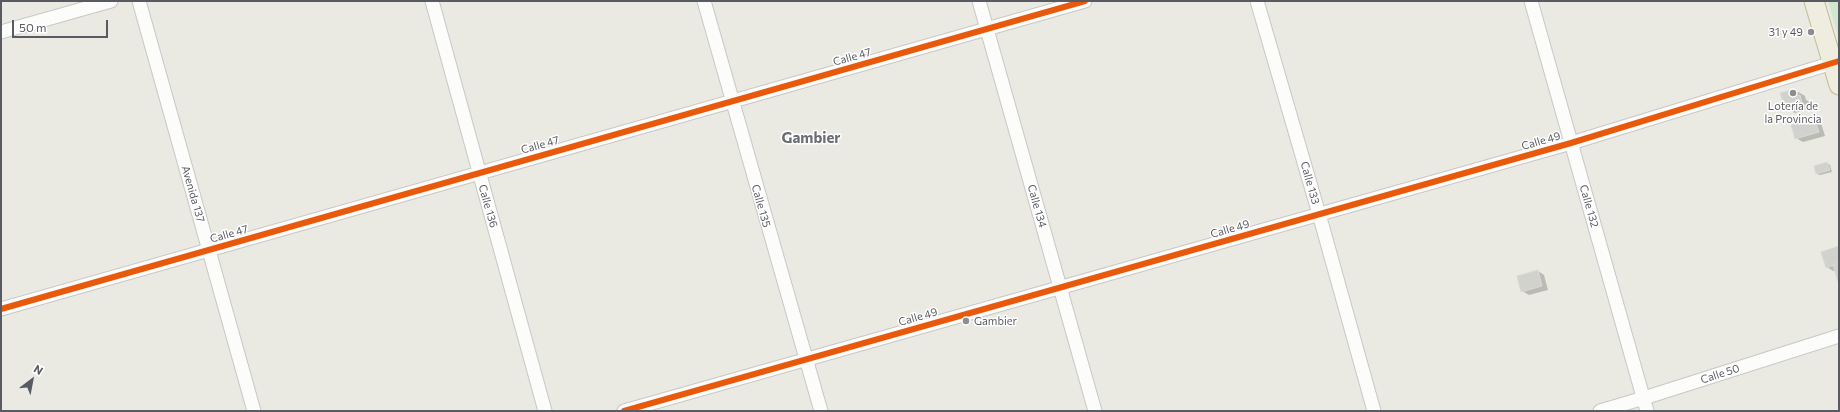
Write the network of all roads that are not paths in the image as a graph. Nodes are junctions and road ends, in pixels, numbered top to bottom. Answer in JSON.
{"nodes":[{"id":1,"x":111,"y":1,"type":"edge"},
{"id":2,"x":139,"y":1,"type":"edge"},
{"id":3,"x":432,"y":1,"type":"edge"},
{"id":4,"x":704,"y":1,"type":"edge"},
{"id":5,"x":979,"y":1,"type":"edge"},
{"id":6,"x":1085,"y":1,"type":"edge"},
{"id":7,"x":1257,"y":1,"type":"edge"},
{"id":8,"x":1531,"y":1,"type":"edge"},
{"id":9,"x":1814,"y":1,"type":"edge"},
{"id":10,"x":986,"y":29,"type":"junction"},
{"id":11,"x":1,"y":32,"type":"edge"},
{"id":12,"x":1836,"y":62,"type":"edge"},
{"id":13,"x":1839,"y":85,"type":"edge"},
{"id":14,"x":732,"y":102,"type":"junction"},
{"id":15,"x":1571,"y":143,"type":"junction"},
{"id":16,"x":479,"y":173,"type":"junction"},
{"id":17,"x":1319,"y":214,"type":"junction"},
{"id":18,"x":209,"y":250,"type":"junction"},
{"id":19,"x":1060,"y":288,"type":"junction"},
{"id":20,"x":1,"y":309,"type":"edge"},
{"id":21,"x":1839,"y":336,"type":"edge"},
{"id":22,"x":805,"y":360,"type":"junction"},
{"id":23,"x":1646,"y":405,"type":"edge"},
{"id":24,"x":254,"y":411,"type":"edge"},
{"id":25,"x":545,"y":411,"type":"edge"},
{"id":26,"x":624,"y":411,"type":"edge"},
{"id":27,"x":820,"y":411,"type":"edge"},
{"id":28,"x":1095,"y":411,"type":"edge"},
{"id":29,"x":1374,"y":411,"type":"edge"},
{"id":30,"x":1600,"y":411,"type":"edge"}],
"edges":[{"from":1,"to":11,"type":"street"},
{"from":2,"to":18,"type":"street","name":"Avenida 137"},
{"from":3,"to":16,"type":"street","name":"Calle 136"},
{"from":4,"to":14,"type":"street","name":"Calle 135"},
{"from":5,"to":10,"type":"street","name":"Calle 134"},
{"from":6,"to":10,"type":"street","name":"Calle 47"},
{"from":7,"to":17,"type":"street","name":"Calle 133"},
{"from":8,"to":15,"type":"street","name":"Calle 132"},
{"from":9,"to":12,"type":"highway"},
{"from":10,"to":14,"type":"street","name":"Calle 47"},
{"from":10,"to":19,"type":"street","name":"Calle 134"},
{"from":12,"to":13,"type":"highway"},
{"from":12,"to":15,"type":"street","name":"Calle 49"},
{"from":14,"to":16,"type":"street","name":"Calle 47"},
{"from":14,"to":22,"type":"street","name":"Calle 135"},
{"from":15,"to":17,"type":"street","name":"Calle 49"},
{"from":15,"to":23,"type":"street","name":"Calle 132"},
{"from":16,"to":18,"type":"street","name":"Calle 47"},
{"from":16,"to":25,"type":"street","name":"Calle 136"},
{"from":17,"to":19,"type":"street","name":"Calle 49"},
{"from":17,"to":29,"type":"street","name":"Calle 133"},
{"from":18,"to":20,"type":"street","name":"Calle 47"},
{"from":18,"to":24,"type":"street","name":"Avenida 137"},
{"from":19,"to":22,"type":"street","name":"Calle 49"},
{"from":19,"to":28,"type":"street","name":"Calle 134"},
{"from":21,"to":23,"type":"street","name":"Calle 50"},
{"from":22,"to":26,"type":"street","name":"Calle 49"},
{"from":22,"to":27,"type":"street","name":"Calle 135"},
{"from":23,"to":30,"type":"street","name":"Calle 50"}]}
